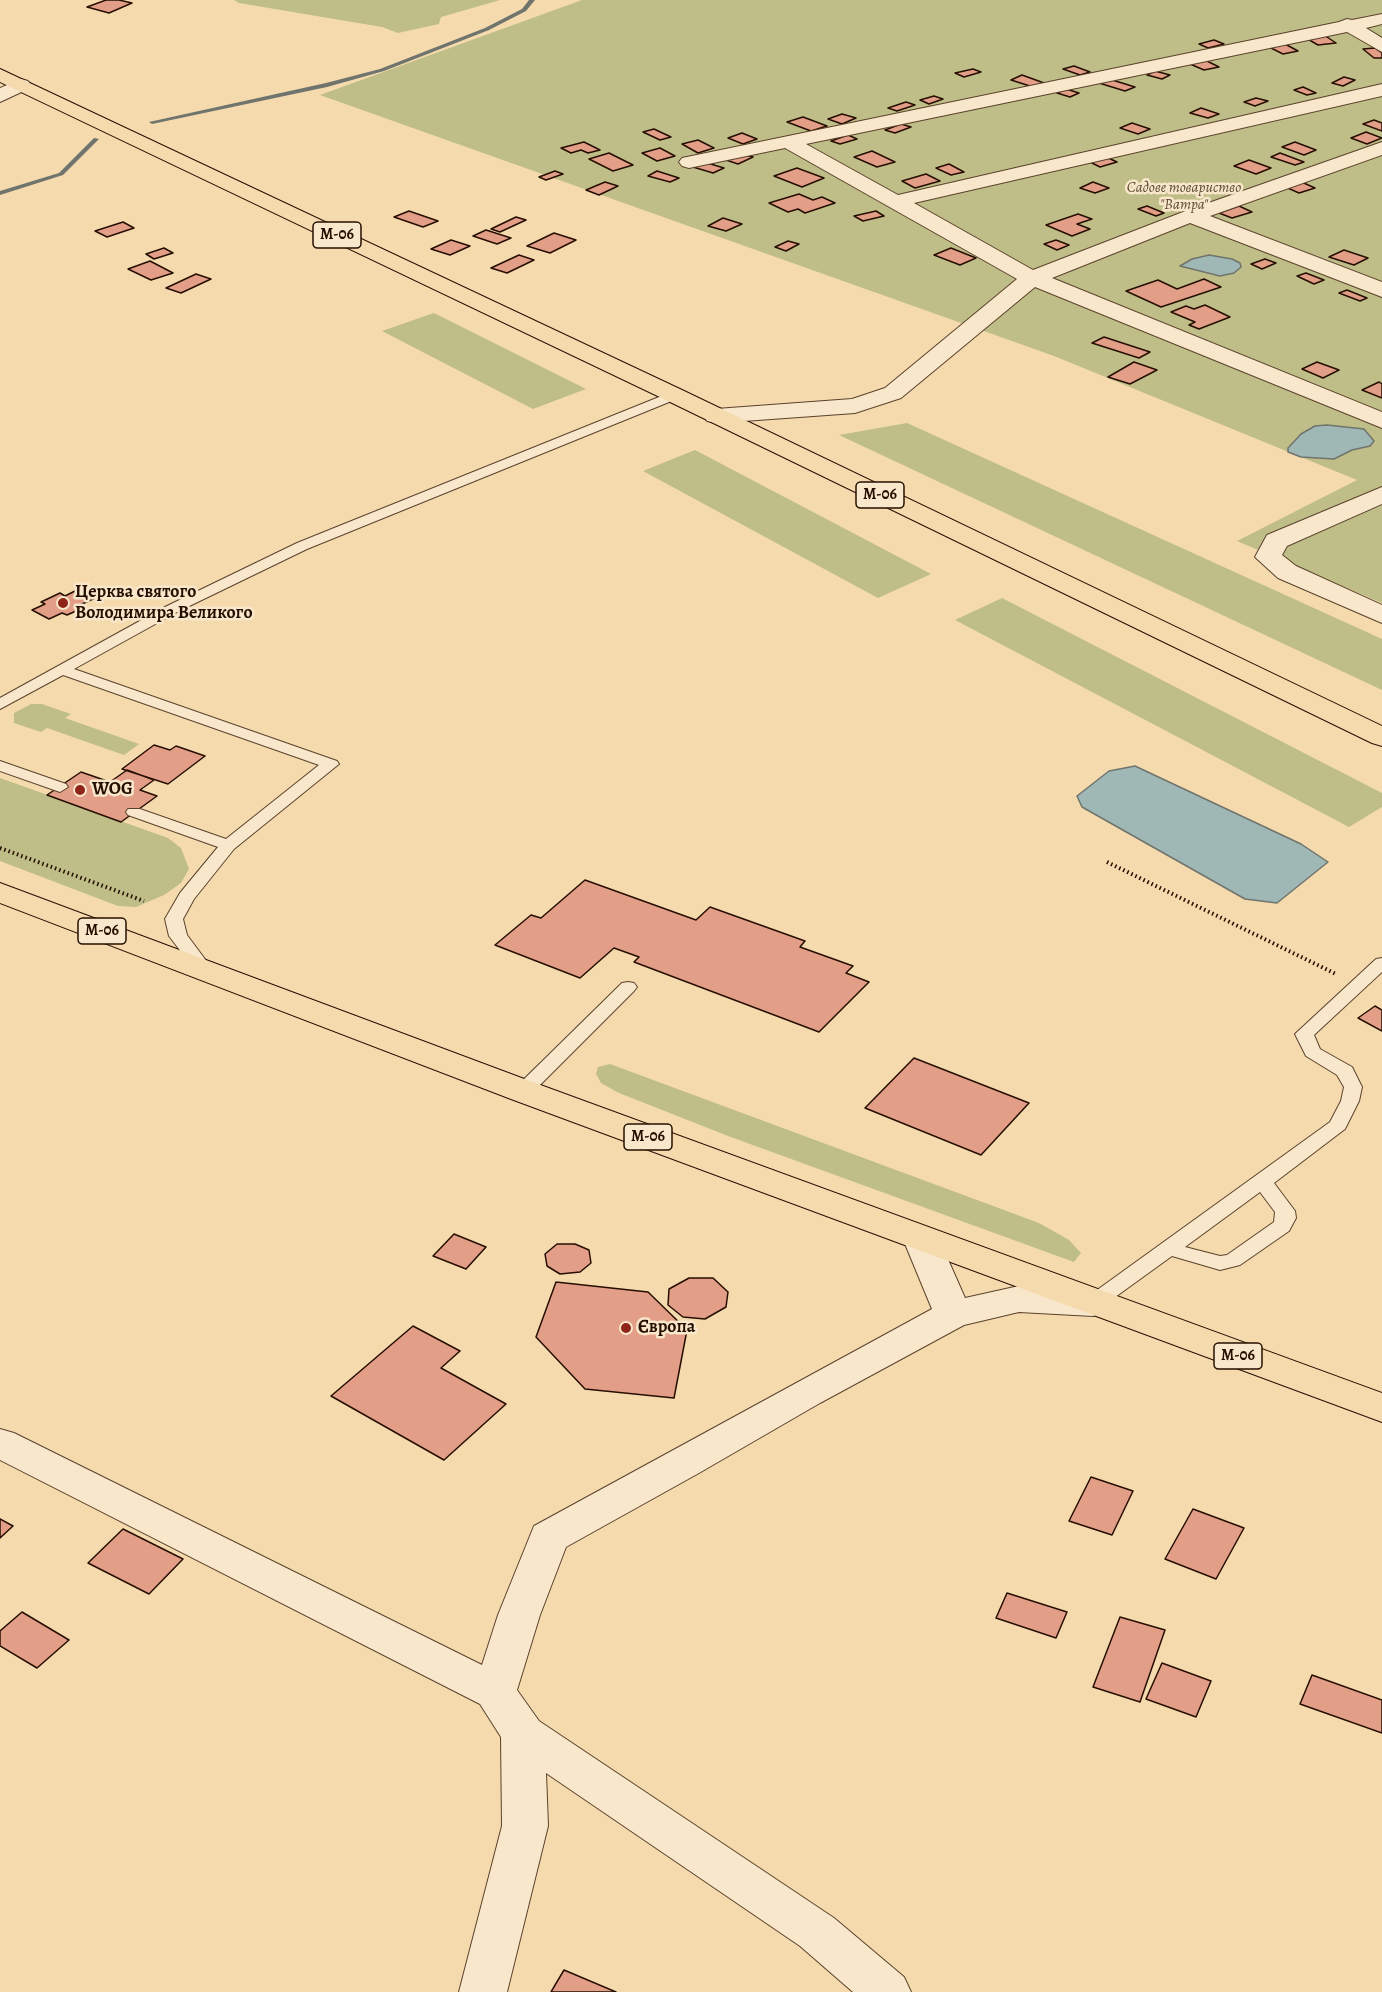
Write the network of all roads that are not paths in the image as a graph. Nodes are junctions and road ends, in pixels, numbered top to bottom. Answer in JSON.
{"nodes":[{"id":1,"x":1382,"y":19,"type":"edge"},
{"id":2,"x":1347,"y":24,"type":"junction"},
{"id":3,"x":1382,"y":46,"type":"edge"},
{"id":4,"x":0,"y":75,"type":"edge"},
{"id":5,"x":21,"y":85,"type":"junction"},
{"id":6,"x":1382,"y":90,"type":"edge"},
{"id":7,"x":0,"y":96,"type":"edge"},
{"id":8,"x":788,"y":142,"type":"junction"},
{"id":9,"x":1382,"y":148,"type":"edge"},
{"id":10,"x":689,"y":162,"type":"dead end"},
{"id":11,"x":897,"y":201,"type":"junction"},
{"id":12,"x":1190,"y":216,"type":"junction"},
{"id":13,"x":1382,"y":267,"type":"edge"},
{"id":14,"x":1032,"y":278,"type":"junction"},
{"id":15,"x":1353,"y":278,"type":"junction"},
{"id":16,"x":1382,"y":290,"type":"edge"},
{"id":17,"x":674,"y":395,"type":"junction"},
{"id":18,"x":716,"y":416,"type":"junction"},
{"id":19,"x":1382,"y":421,"type":"edge"},
{"id":20,"x":1382,"y":495,"type":"edge"},
{"id":21,"x":1382,"y":615,"type":"edge"},
{"id":22,"x":62,"y":670,"type":"junction"},
{"id":23,"x":0,"y":704,"type":"edge"},
{"id":24,"x":1382,"y":737,"type":"edge"},
{"id":25,"x":0,"y":766,"type":"edge"},
{"id":26,"x":60,"y":787,"type":"dead end"},
{"id":27,"x":134,"y":812,"type":"dead end"},
{"id":28,"x":228,"y":845,"type":"junction"},
{"id":29,"x":0,"y":891,"type":"edge"},
{"id":30,"x":1382,"y":963,"type":"edge"},
{"id":31,"x":204,"y":970,"type":"junction"},
{"id":32,"x":628,"y":987,"type":"dead end"},
{"id":33,"x":523,"y":1090,"type":"junction"},
{"id":34,"x":1262,"y":1181,"type":"junction"},
{"id":35,"x":921,"y":1239,"type":"junction"},
{"id":36,"x":1169,"y":1249,"type":"junction"},
{"id":37,"x":1093,"y":1303,"type":"junction"},
{"id":38,"x":953,"y":1314,"type":"junction"},
{"id":39,"x":1382,"y":1408,"type":"edge"},
{"id":40,"x":0,"y":1443,"type":"edge"},
{"id":41,"x":495,"y":1692,"type":"junction"},
{"id":42,"x":523,"y":1734,"type":"junction"},
{"id":43,"x":483,"y":1992,"type":"edge"},
{"id":44,"x":887,"y":1992,"type":"edge"}],
"edges":[{"from":1,"to":2,"type":"street"},
{"from":2,"to":3,"type":"street"},
{"from":2,"to":8,"type":"street"},
{"from":4,"to":5,"type":"highway","number":"М-06"},
{"from":5,"to":7,"type":"street"},
{"from":5,"to":17,"type":"highway","number":"М-06"},
{"from":6,"to":11,"type":"street"},
{"from":8,"to":10,"type":"street"},
{"from":8,"to":11,"type":"street"},
{"from":9,"to":12,"type":"street"},
{"from":11,"to":14,"type":"street"},
{"from":12,"to":14,"type":"street"},
{"from":12,"to":15,"type":"street"},
{"from":13,"to":15,"type":"street"},
{"from":14,"to":18,"type":"street"},
{"from":14,"to":19,"type":"street"},
{"from":15,"to":16,"type":"street"},
{"from":17,"to":18,"type":"highway","number":"М-06"},
{"from":17,"to":22,"type":"lane"},
{"from":18,"to":24,"type":"highway","number":"М-06"},
{"from":20,"to":21,"type":"street"},
{"from":22,"to":23,"type":"lane"},
{"from":22,"to":28,"type":"lane"},
{"from":25,"to":26,"type":"lane"},
{"from":27,"to":28,"type":"lane"},
{"from":28,"to":31,"type":"lane"},
{"from":29,"to":31,"type":"highway","number":"М-06"},
{"from":30,"to":34,"type":"lane"},
{"from":31,"to":33,"type":"highway","number":"М-06"},
{"from":32,"to":33,"type":"lane"},
{"from":33,"to":35,"type":"highway","number":"М-06"},
{"from":34,"to":36,"type":"lane"},
{"from":34,"to":36,"type":"lane"},
{"from":35,"to":37,"type":"highway","number":"М-06"},
{"from":35,"to":38,"type":"street"},
{"from":36,"to":37,"type":"lane"},
{"from":37,"to":38,"type":"street"},
{"from":37,"to":39,"type":"highway","number":"М-06"},
{"from":38,"to":41,"type":"street"},
{"from":40,"to":41,"type":"street"},
{"from":41,"to":42,"type":"street"},
{"from":42,"to":43,"type":"street"},
{"from":42,"to":44,"type":"street"}]}
